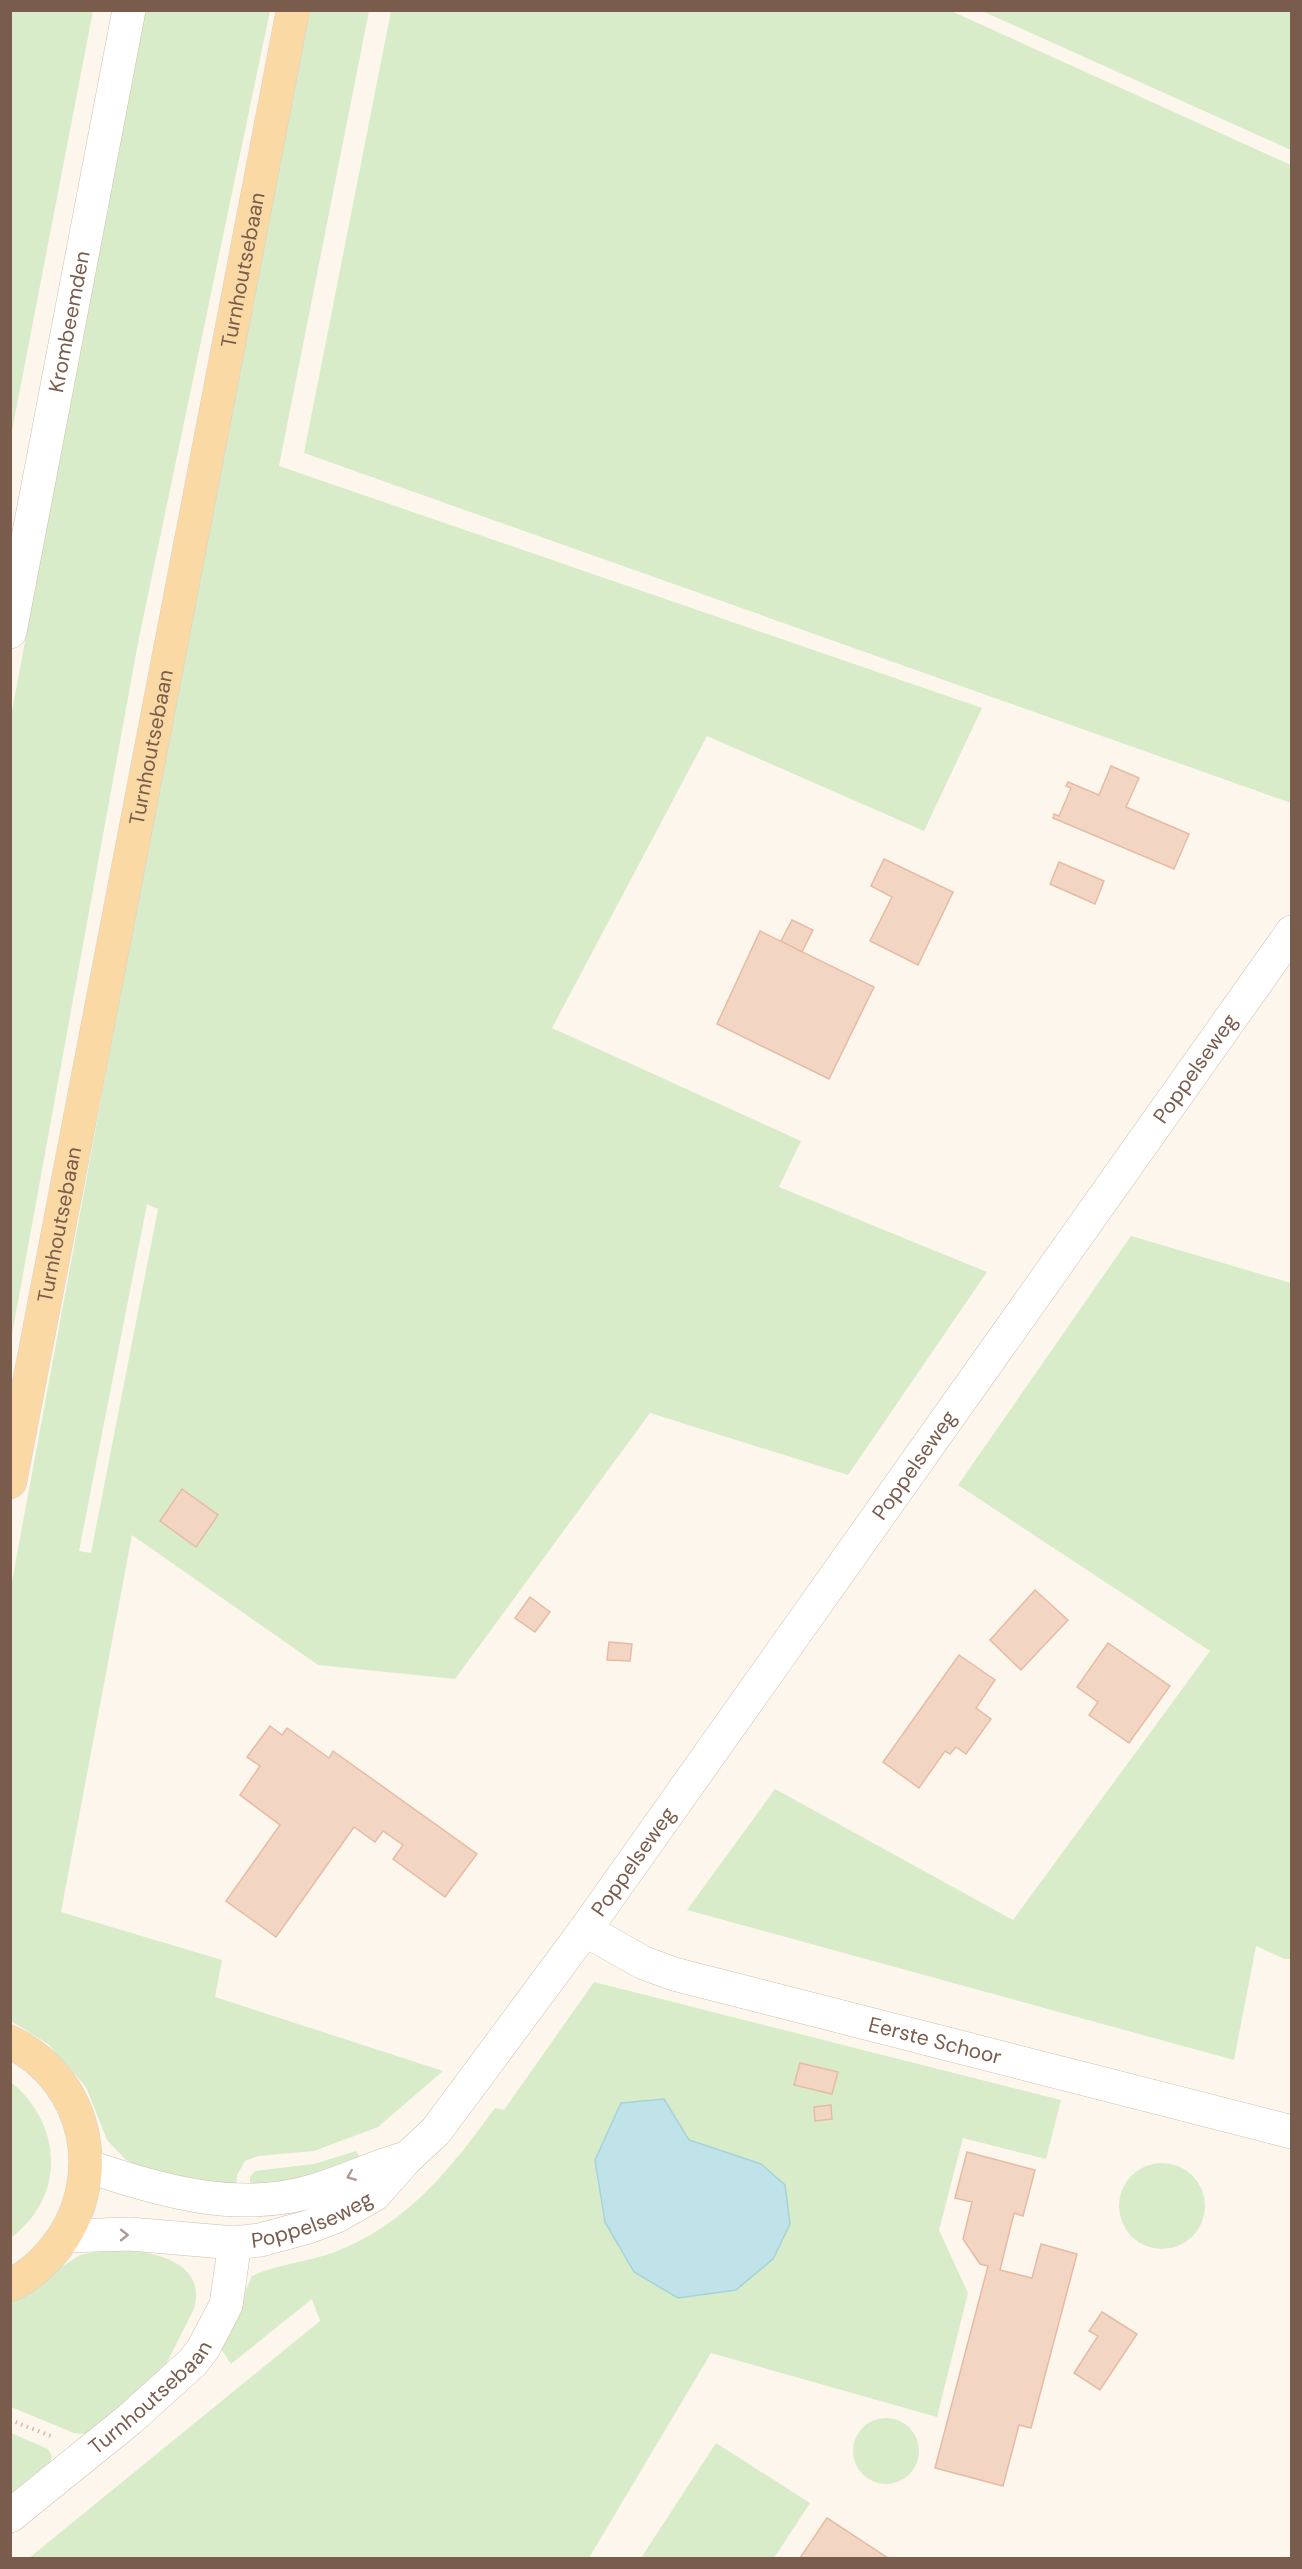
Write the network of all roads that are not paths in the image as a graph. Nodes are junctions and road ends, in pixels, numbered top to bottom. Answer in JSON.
{"nodes":[{"id":1,"x":129,"y":10,"type":"edge"},
{"id":2,"x":293,"y":10,"type":"edge"},
{"id":3,"x":10,"y":632,"type":"edge"},
{"id":4,"x":1292,"y":932,"type":"edge"},
{"id":5,"x":10,"y":1482,"type":"edge"},
{"id":6,"x":585,"y":1930,"type":"junction"},
{"id":7,"x":10,"y":2042,"type":"edge"},
{"id":8,"x":1292,"y":2132,"type":"edge"},
{"id":9,"x":406,"y":2158,"type":"junction"},
{"id":10,"x":87,"y":2166,"type":"junction"},
{"id":11,"x":66,"y":2236,"type":"junction"},
{"id":12,"x":235,"y":2243,"type":"junction"},
{"id":13,"x":10,"y":2285,"type":"edge"},
{"id":14,"x":10,"y":2516,"type":"edge"}],
"edges":[{"from":1,"to":3,"type":"street","name":"Krombeemden"},
{"from":2,"to":5,"type":"main road","name":"Turnhoutsebaan"},
{"from":4,"to":6,"type":"street","name":"Poppelseweg"},
{"from":6,"to":8,"type":"street","name":"Eerste Schoor"},
{"from":6,"to":9,"type":"street","name":"Poppelseweg"},
{"from":7,"to":10,"type":"main road"},
{"from":9,"to":10,"type":"street","name":"Poppelseweg","one_way":true},
{"from":9,"to":12,"type":"street","name":"Poppelseweg"},
{"from":10,"to":11,"type":"main road"},
{"from":11,"to":12,"type":"street","name":"Poppelseweg","one_way":true},
{"from":11,"to":13,"type":"main road"},
{"from":12,"to":14,"type":"street","name":"Turnhoutsebaan"}]}
